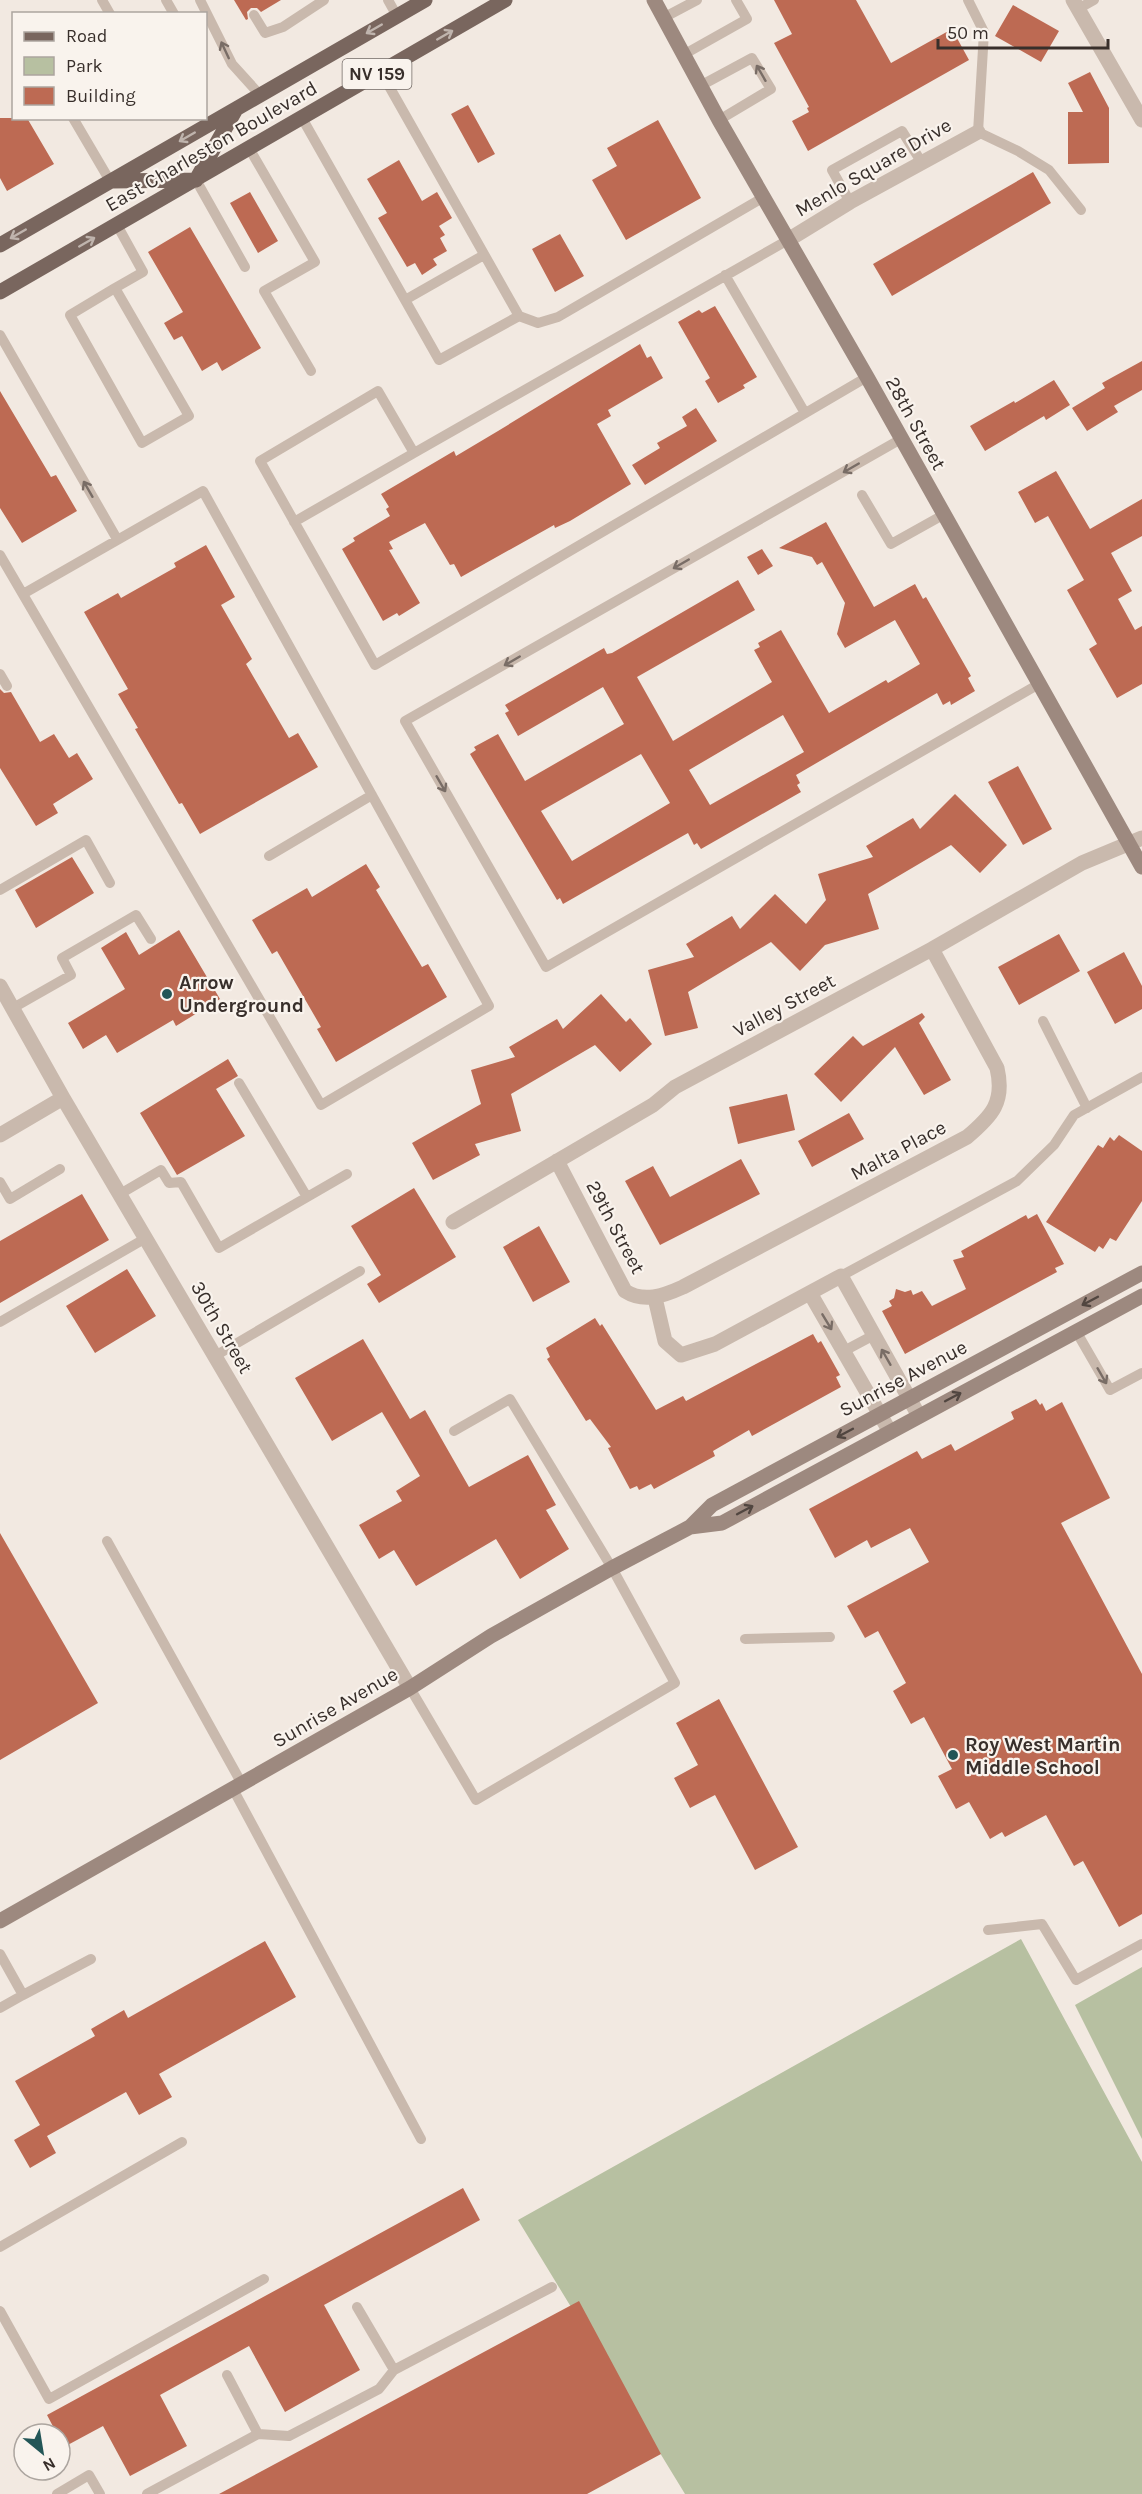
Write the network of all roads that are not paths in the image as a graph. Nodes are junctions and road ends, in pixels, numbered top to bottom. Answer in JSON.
{"nodes":[{"id":1,"x":324,"y":0,"type":"edge"},
{"id":2,"x":388,"y":0,"type":"edge"},
{"id":3,"x":425,"y":0,"type":"edge"},
{"id":4,"x":505,"y":0,"type":"edge"},
{"id":5,"x":654,"y":0,"type":"edge"},
{"id":6,"x":697,"y":0,"type":"edge"},
{"id":7,"x":736,"y":0,"type":"edge"},
{"id":8,"x":968,"y":0,"type":"edge"},
{"id":9,"x":1094,"y":0,"type":"edge"},
{"id":10,"x":1075,"y":4,"type":"edge"},
{"id":11,"x":207,"y":14,"type":"edge"},
{"id":12,"x":254,"y":15,"type":"dead end"},
{"id":13,"x":398,"y":16,"type":"junction"},
{"id":14,"x":663,"y":18,"type":"junction"},
{"id":15,"x":683,"y":55,"type":"junction"},
{"id":16,"x":381,"y":72,"type":"junction"},
{"id":17,"x":700,"y":86,"type":"junction"},
{"id":18,"x":260,"y":95,"type":"junction"},
{"id":19,"x":236,"y":108,"type":"junction"},
{"id":20,"x":302,"y":118,"type":"junction"},
{"id":21,"x":74,"y":120,"type":"edge"},
{"id":22,"x":206,"y":120,"type":"edge"},
{"id":23,"x":207,"y":120,"type":"edge"},
{"id":24,"x":719,"y":120,"type":"junction"},
{"id":25,"x":1142,"y":120,"type":"edge"},
{"id":26,"x":978,"y":132,"type":"junction"},
{"id":27,"x":249,"y":148,"type":"junction"},
{"id":28,"x":922,"y":163,"type":"junction"},
{"id":29,"x":196,"y":180,"type":"junction"},
{"id":30,"x":110,"y":181,"type":"junction"},
{"id":31,"x":764,"y":197,"type":"junction"},
{"id":32,"x":850,"y":202,"type":"junction"},
{"id":33,"x":1081,"y":210,"type":"dead end"},
{"id":34,"x":117,"y":225,"type":"junction"},
{"id":35,"x":788,"y":240,"type":"junction"},
{"id":36,"x":0,"y":245,"type":"edge"},
{"id":37,"x":484,"y":255,"type":"junction"},
{"id":38,"x":245,"y":267,"type":"dead end"},
{"id":39,"x":725,"y":275,"type":"junction"},
{"id":40,"x":115,"y":288,"type":"junction"},
{"id":41,"x":0,"y":292,"type":"edge"},
{"id":42,"x":405,"y":300,"type":"junction"},
{"id":43,"x":519,"y":316,"type":"junction"},
{"id":44,"x":0,"y":335,"type":"edge"},
{"id":45,"x":310,"y":371,"type":"dead end"},
{"id":46,"x":867,"y":377,"type":"junction"},
{"id":47,"x":806,"y":413,"type":"junction"},
{"id":48,"x":901,"y":438,"type":"junction"},
{"id":49,"x":414,"y":453,"type":"junction"},
{"id":50,"x":862,"y":495,"type":"dead end"},
{"id":51,"x":943,"y":515,"type":"junction"},
{"id":52,"x":294,"y":522,"type":"junction"},
{"id":53,"x":117,"y":539,"type":"junction"},
{"id":54,"x":0,"y":555,"type":"edge"},
{"id":55,"x":23,"y":594,"type":"junction"},
{"id":56,"x":0,"y":674,"type":"edge"},
{"id":57,"x":1039,"y":684,"type":"junction"},
{"id":58,"x":7,"y":686,"type":"dead end"},
{"id":59,"x":372,"y":795,"type":"junction"},
{"id":60,"x":1135,"y":840,"type":"edge"},
{"id":61,"x":269,"y":856,"type":"dead end"},
{"id":62,"x":1142,"y":867,"type":"edge"},
{"id":63,"x":111,"y":883,"type":"dead end"},
{"id":64,"x":0,"y":890,"type":"edge"},
{"id":65,"x":151,"y":939,"type":"dead end"},
{"id":66,"x":932,"y":949,"type":"junction"},
{"id":67,"x":0,"y":986,"type":"edge"},
{"id":68,"x":13,"y":1008,"type":"junction"},
{"id":69,"x":1043,"y":1021,"type":"dead end"},
{"id":70,"x":1142,"y":1077,"type":"edge"},
{"id":71,"x":239,"y":1083,"type":"dead end"},
{"id":72,"x":63,"y":1098,"type":"junction"},
{"id":73,"x":1087,"y":1108,"type":"junction"},
{"id":74,"x":0,"y":1135,"type":"edge"},
{"id":75,"x":557,"y":1161,"type":"junction"},
{"id":76,"x":60,"y":1169,"type":"dead end"},
{"id":77,"x":347,"y":1174,"type":"dead end"},
{"id":78,"x":0,"y":1182,"type":"edge"},
{"id":79,"x":120,"y":1194,"type":"junction"},
{"id":80,"x":308,"y":1197,"type":"junction"},
{"id":81,"x":453,"y":1222,"type":"dead end"},
{"id":82,"x":146,"y":1238,"type":"junction"},
{"id":83,"x":360,"y":1271,"type":"dead end"},
{"id":84,"x":1142,"y":1274,"type":"edge"},
{"id":85,"x":841,"y":1276,"type":"junction"},
{"id":86,"x":810,"y":1293,"type":"junction"},
{"id":87,"x":1142,"y":1296,"type":"edge"},
{"id":88,"x":656,"y":1298,"type":"junction"},
{"id":89,"x":0,"y":1322,"type":"edge"},
{"id":90,"x":1076,"y":1331,"type":"junction"},
{"id":91,"x":874,"y":1335,"type":"junction"},
{"id":92,"x":844,"y":1351,"type":"junction"},
{"id":93,"x":215,"y":1356,"type":"junction"},
{"id":94,"x":1142,"y":1373,"type":"edge"},
{"id":95,"x":910,"y":1398,"type":"junction"},
{"id":96,"x":880,"y":1414,"type":"junction"},
{"id":97,"x":919,"y":1416,"type":"junction"},
{"id":98,"x":454,"y":1431,"type":"dead end"},
{"id":99,"x":890,"y":1432,"type":"junction"},
{"id":100,"x":690,"y":1527,"type":"junction"},
{"id":101,"x":106,"y":1541,"type":"dead end"},
{"id":102,"x":612,"y":1568,"type":"junction"},
{"id":103,"x":830,"y":1637,"type":"dead end"},
{"id":104,"x":745,"y":1639,"type":"dead end"},
{"id":105,"x":410,"y":1688,"type":"junction"},
{"id":106,"x":237,"y":1787,"type":"junction"},
{"id":107,"x":0,"y":1921,"type":"edge"},
{"id":108,"x":988,"y":1930,"type":"dead end"},
{"id":109,"x":1142,"y":1944,"type":"edge"},
{"id":110,"x":0,"y":1954,"type":"edge"},
{"id":111,"x":91,"y":1959,"type":"dead end"},
{"id":112,"x":23,"y":1995,"type":"junction"},
{"id":113,"x":0,"y":2008,"type":"edge"},
{"id":114,"x":421,"y":2139,"type":"dead end"},
{"id":115,"x":182,"y":2142,"type":"dead end"},
{"id":116,"x":0,"y":2247,"type":"edge"},
{"id":117,"x":264,"y":2279,"type":"dead end"},
{"id":118,"x":552,"y":2287,"type":"dead end"},
{"id":119,"x":357,"y":2307,"type":"dead end"},
{"id":120,"x":0,"y":2311,"type":"edge"},
{"id":121,"x":394,"y":2370,"type":"junction"},
{"id":122,"x":227,"y":2376,"type":"dead end"},
{"id":123,"x":258,"y":2434,"type":"junction"},
{"id":124,"x":57,"y":2494,"type":"edge"},
{"id":125,"x":100,"y":2494,"type":"edge"},
{"id":126,"x":147,"y":2494,"type":"edge"}],
"edges":[{"from":1,"to":12,"type":"lane"},
{"from":2,"to":13,"type":"lane"},
{"from":3,"to":13,"type":"main road","name":"East Charleston Boulevard","number":"NV 159"},
{"from":16,"to":4,"type":"main road","name":"East Charleston Boulevard","number":"NV 159","one_way":true},
{"from":5,"to":14,"type":"street","name":"28th Street"},
{"from":6,"to":14,"type":"lane"},
{"from":7,"to":15,"type":"lane"},
{"from":8,"to":26,"type":"lane"},
{"from":9,"to":10,"type":"lane"},
{"from":10,"to":25,"type":"street"},
{"from":18,"to":11,"type":"lane","one_way":true},
{"from":13,"to":18,"type":"main road","name":"East Charleston Boulevard","number":"NV 159","one_way":true},
{"from":14,"to":15,"type":"street","name":"28th Street"},
{"from":15,"to":17,"type":"street","name":"28th Street"},
{"from":16,"to":20,"type":"main road","name":"East Charleston Boulevard","number":"NV 159"},
{"from":16,"to":37,"type":"lane"},
{"from":17,"to":24,"type":"street","name":"28th Street"},
{"from":24,"to":17,"type":"lane","one_way":true},
{"from":18,"to":19,"type":"main road","name":"East Charleston Boulevard","number":"NV 159"},
{"from":19,"to":23,"type":"main road","name":"East Charleston Boulevard","number":"NV 159"},
{"from":19,"to":29,"type":"main road"},
{"from":20,"to":27,"type":"main road","name":"East Charleston Boulevard","number":"NV 159"},
{"from":20,"to":42,"type":"lane"},
{"from":21,"to":30,"type":"lane"},
{"from":22,"to":30,"type":"main road","name":"East Charleston Boulevard","number":"NV 159","one_way":true},
{"from":24,"to":31,"type":"street","name":"28th Street"},
{"from":26,"to":28,"type":"street","name":"Menlo Square Drive"},
{"from":26,"to":33,"type":"lane"},
{"from":27,"to":29,"type":"main road","name":"East Charleston Boulevard","number":"NV 159"},
{"from":27,"to":45,"type":"lane"},
{"from":28,"to":32,"type":"street","name":"Menlo Square Drive"},
{"from":28,"to":32,"type":"lane"},
{"from":29,"to":30,"type":"main road"},
{"from":29,"to":34,"type":"main road","name":"East Charleston Boulevard","number":"NV 159"},
{"from":29,"to":38,"type":"lane"},
{"from":30,"to":36,"type":"main road","name":"East Charleston Boulevard","number":"NV 159","one_way":true},
{"from":31,"to":35,"type":"street","name":"28th Street"},
{"from":31,"to":43,"type":"lane"},
{"from":32,"to":35,"type":"street","name":"Menlo Square Drive"},
{"from":34,"to":40,"type":"lane"},
{"from":41,"to":34,"type":"main road","name":"East Charleston Boulevard","number":"NV 159","one_way":true},
{"from":35,"to":39,"type":"lane"},
{"from":35,"to":46,"type":"street","name":"28th Street"},
{"from":37,"to":42,"type":"lane"},
{"from":37,"to":43,"type":"lane"},
{"from":39,"to":47,"type":"lane"},
{"from":39,"to":49,"type":"lane"},
{"from":40,"to":40,"type":"lane"},
{"from":42,"to":43,"type":"lane"},
{"from":53,"to":44,"type":"lane","one_way":true},
{"from":46,"to":47,"type":"lane"},
{"from":46,"to":48,"type":"street","name":"28th Street"},
{"from":47,"to":52,"type":"lane"},
{"from":48,"to":51,"type":"street","name":"28th Street"},
{"from":48,"to":57,"type":"lane","one_way":true},
{"from":49,"to":52,"type":"lane"},
{"from":49,"to":52,"type":"lane"},
{"from":50,"to":51,"type":"lane"},
{"from":51,"to":57,"type":"street","name":"28th Street"},
{"from":53,"to":55,"type":"lane"},
{"from":53,"to":59,"type":"lane"},
{"from":54,"to":55,"type":"lane"},
{"from":55,"to":59,"type":"lane"},
{"from":56,"to":58,"type":"lane"},
{"from":57,"to":60,"type":"street","name":"28th Street"},
{"from":59,"to":61,"type":"lane"},
{"from":60,"to":62,"type":"street","name":"28th Street"},
{"from":60,"to":66,"type":"street","name":"Valley Street"},
{"from":63,"to":64,"type":"lane"},
{"from":65,"to":68,"type":"lane"},
{"from":66,"to":75,"type":"street","name":"Valley Street"},
{"from":66,"to":88,"type":"street","name":"Malta Place"},
{"from":67,"to":68,"type":"street","name":"30th Street"},
{"from":68,"to":72,"type":"street","name":"30th Street"},
{"from":69,"to":73,"type":"lane"},
{"from":70,"to":73,"type":"lane"},
{"from":71,"to":80,"type":"lane"},
{"from":72,"to":74,"type":"street"},
{"from":72,"to":79,"type":"street","name":"30th Street"},
{"from":73,"to":85,"type":"lane"},
{"from":75,"to":81,"type":"street","name":"Valley Street"},
{"from":75,"to":88,"type":"street","name":"29th Street"},
{"from":76,"to":78,"type":"lane"},
{"from":77,"to":80,"type":"lane"},
{"from":79,"to":80,"type":"lane"},
{"from":79,"to":82,"type":"street","name":"30th Street"},
{"from":82,"to":89,"type":"lane"},
{"from":82,"to":93,"type":"street","name":"30th Street"},
{"from":83,"to":93,"type":"lane"},
{"from":84,"to":95,"type":"street","name":"Sunrise Avenue","one_way":true},
{"from":85,"to":86,"type":"street"},
{"from":85,"to":91,"type":"street"},
{"from":86,"to":88,"type":"street"},
{"from":86,"to":92,"type":"street","one_way":true},
{"from":87,"to":90,"type":"street","name":"Sunrise Avenue"},
{"from":90,"to":94,"type":"lane","one_way":true},
{"from":97,"to":90,"type":"street","name":"Sunrise Avenue","one_way":true},
{"from":91,"to":92,"type":"lane"},
{"from":95,"to":91,"type":"street","one_way":true},
{"from":92,"to":96,"type":"street"},
{"from":93,"to":105,"type":"street","name":"30th Street"},
{"from":95,"to":96,"type":"street","name":"Sunrise Avenue"},
{"from":95,"to":97,"type":"street"},
{"from":96,"to":99,"type":"street"},
{"from":96,"to":100,"type":"street","name":"Sunrise Avenue","one_way":true},
{"from":97,"to":99,"type":"street","name":"Sunrise Avenue"},
{"from":98,"to":102,"type":"lane"},
{"from":100,"to":99,"type":"street","name":"Sunrise Avenue","one_way":true},
{"from":100,"to":102,"type":"street","name":"Sunrise Avenue"},
{"from":101,"to":106,"type":"lane"},
{"from":102,"to":105,"type":"street","name":"Sunrise Avenue"},
{"from":102,"to":105,"type":"lane"},
{"from":103,"to":104,"type":"lane"},
{"from":105,"to":106,"type":"street","name":"Sunrise Avenue"},
{"from":106,"to":107,"type":"street","name":"Sunrise Avenue"},
{"from":106,"to":114,"type":"lane"},
{"from":108,"to":109,"type":"lane"},
{"from":110,"to":112,"type":"lane"},
{"from":111,"to":112,"type":"lane"},
{"from":112,"to":113,"type":"lane"},
{"from":115,"to":116,"type":"lane"},
{"from":117,"to":120,"type":"lane"},
{"from":118,"to":121,"type":"lane"},
{"from":119,"to":121,"type":"lane"},
{"from":121,"to":123,"type":"lane"},
{"from":122,"to":123,"type":"lane"},
{"from":123,"to":126,"type":"lane"},
{"from":124,"to":125,"type":"lane"}]}
